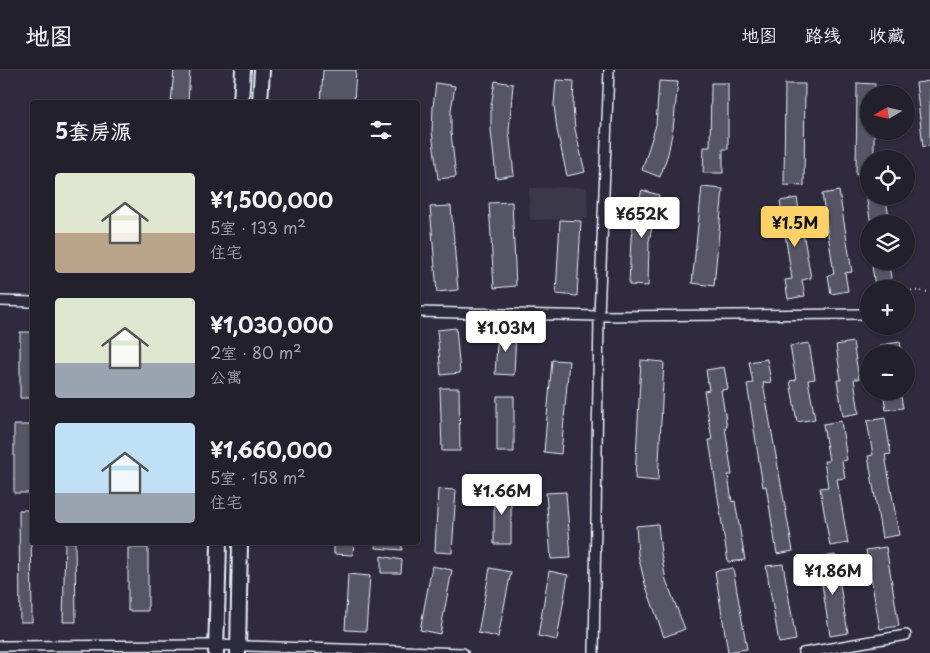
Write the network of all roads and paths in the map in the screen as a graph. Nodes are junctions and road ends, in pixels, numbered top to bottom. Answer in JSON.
{"nodes":[{"id":1,"x":243,"y":70,"type":"edge"},
{"id":2,"x":262,"y":70,"type":"edge"},
{"id":3,"x":610,"y":70,"type":"edge"},
{"id":4,"x":240,"y":100,"type":"edge"},
{"id":5,"x":260,"y":100,"type":"edge"},
{"id":6,"x":915,"y":291,"type":"edge"},
{"id":7,"x":930,"y":292,"type":"edge"},
{"id":8,"x":0,"y":301,"type":"edge"},
{"id":9,"x":30,"y":302,"type":"edge"},
{"id":10,"x":420,"y":312,"type":"edge"},
{"id":11,"x":860,"y":314,"type":"edge"},
{"id":12,"x":600,"y":316,"type":"junction"},
{"id":13,"x":220,"y":545,"type":"edge"},
{"id":14,"x":240,"y":545,"type":"edge"},
{"id":15,"x":906,"y":635,"type":"dead end"},
{"id":16,"x":0,"y":646,"type":"edge"},
{"id":17,"x":217,"y":649,"type":"edge"},
{"id":18,"x":238,"y":649,"type":"edge"},
{"id":19,"x":463,"y":653,"type":"edge"},
{"id":20,"x":594,"y":653,"type":"edge"},
{"id":21,"x":803,"y":653,"type":"edge"}],
"edges":[{"from":1,"to":4,"type":"main road"},
{"from":2,"to":5,"type":"main road"},
{"from":3,"to":12,"type":"street"},
{"from":6,"to":7,"type":"path"},
{"from":8,"to":9,"type":"street"},
{"from":10,"to":12,"type":"street"},
{"from":11,"to":12,"type":"street"},
{"from":12,"to":20,"type":"street"},
{"from":13,"to":17,"type":"main road"},
{"from":14,"to":18,"type":"main road"},
{"from":15,"to":21,"type":"street"},
{"from":16,"to":17,"type":"street"},
{"from":17,"to":18,"type":"street"},
{"from":18,"to":19,"type":"street"}]}
